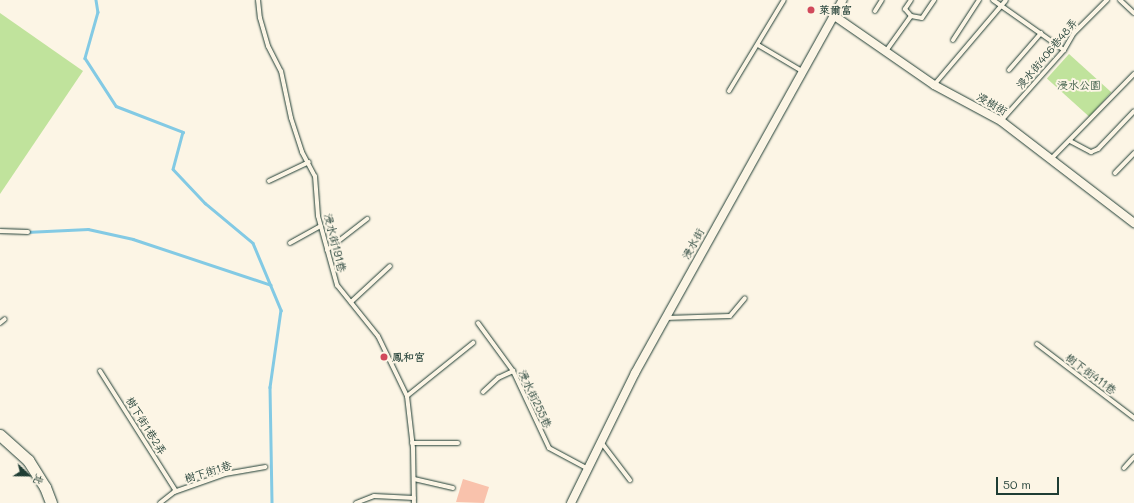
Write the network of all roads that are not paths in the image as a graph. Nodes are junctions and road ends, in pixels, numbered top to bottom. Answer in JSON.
{"nodes":[{"id":1,"x":258,"y":0,"type":"edge"},
{"id":2,"x":784,"y":0,"type":"edge"},
{"id":3,"x":843,"y":0,"type":"edge"},
{"id":4,"x":882,"y":0,"type":"edge"},
{"id":5,"x":911,"y":0,"type":"edge"},
{"id":6,"x":934,"y":0,"type":"edge"},
{"id":7,"x":979,"y":0,"type":"edge"},
{"id":8,"x":993,"y":0,"type":"edge"},
{"id":9,"x":1006,"y":0,"type":"edge"},
{"id":10,"x":1107,"y":0,"type":"edge"},
{"id":11,"x":1120,"y":0,"type":"edge"},
{"id":12,"x":1001,"y":5,"type":"junction"},
{"id":13,"x":875,"y":11,"type":"dead end"},
{"id":14,"x":1134,"y":13,"type":"edge"},
{"id":15,"x":833,"y":15,"type":"junction"},
{"id":16,"x":911,"y":16,"type":"junction"},
{"id":17,"x":1041,"y":33,"type":"junction"},
{"id":18,"x":953,"y":40,"type":"dead end"},
{"id":19,"x":758,"y":45,"type":"junction"},
{"id":20,"x":1064,"y":50,"type":"junction"},
{"id":21,"x":886,"y":52,"type":"junction"},
{"id":22,"x":1009,"y":70,"type":"dead end"},
{"id":23,"x":802,"y":71,"type":"junction"},
{"id":24,"x":1134,"y":74,"type":"edge"},
{"id":25,"x":934,"y":85,"type":"junction"},
{"id":26,"x":729,"y":90,"type":"dead end"},
{"id":27,"x":1134,"y":111,"type":"edge"},
{"id":28,"x":1001,"y":121,"type":"junction"},
{"id":29,"x":1070,"y":140,"type":"junction"},
{"id":30,"x":1134,"y":154,"type":"edge"},
{"id":31,"x":1051,"y":159,"type":"junction"},
{"id":32,"x":309,"y":162,"type":"junction"},
{"id":33,"x":1115,"y":174,"type":"dead end"},
{"id":34,"x":269,"y":181,"type":"dead end"},
{"id":35,"x":368,"y":219,"type":"dead end"},
{"id":36,"x":1134,"y":223,"type":"edge"},
{"id":37,"x":321,"y":226,"type":"junction"},
{"id":38,"x":0,"y":231,"type":"edge"},
{"id":39,"x":28,"y":232,"type":"dead end"},
{"id":40,"x":290,"y":243,"type":"dead end"},
{"id":41,"x":327,"y":250,"type":"junction"},
{"id":42,"x":390,"y":266,"type":"dead end"},
{"id":43,"x":745,"y":298,"type":"dead end"},
{"id":44,"x":351,"y":302,"type":"junction"},
{"id":45,"x":665,"y":318,"type":"junction"},
{"id":46,"x":5,"y":319,"type":"dead end"},
{"id":47,"x":0,"y":323,"type":"edge"},
{"id":48,"x":478,"y":323,"type":"dead end"},
{"id":49,"x":474,"y":343,"type":"dead end"},
{"id":50,"x":1037,"y":344,"type":"dead end"},
{"id":51,"x":100,"y":371,"type":"dead end"},
{"id":52,"x":513,"y":371,"type":"junction"},
{"id":53,"x":483,"y":392,"type":"dead end"},
{"id":54,"x":407,"y":396,"type":"junction"},
{"id":55,"x":1134,"y":418,"type":"edge"},
{"id":56,"x":0,"y":435,"type":"edge"},
{"id":57,"x":601,"y":441,"type":"junction"},
{"id":58,"x":412,"y":443,"type":"junction"},
{"id":59,"x":458,"y":443,"type":"dead end"},
{"id":60,"x":1134,"y":457,"type":"edge"},
{"id":61,"x":265,"y":467,"type":"dead end"},
{"id":62,"x":1124,"y":468,"type":"dead end"},
{"id":63,"x":588,"y":469,"type":"junction"},
{"id":64,"x":414,"y":479,"type":"junction"},
{"id":65,"x":630,"y":480,"type":"dead end"},
{"id":66,"x":452,"y":488,"type":"dead end"},
{"id":67,"x":176,"y":491,"type":"junction"},
{"id":68,"x":414,"y":498,"type":"junction"},
{"id":69,"x":52,"y":503,"type":"edge"},
{"id":70,"x":160,"y":503,"type":"edge"},
{"id":71,"x":356,"y":503,"type":"edge"},
{"id":72,"x":414,"y":503,"type":"edge"},
{"id":73,"x":571,"y":503,"type":"edge"}],
"edges":[{"from":1,"to":32,"type":"lane","name":"浸水街191巷"},
{"from":2,"to":19,"type":"lane"},
{"from":3,"to":15,"type":"street","name":"浸水街"},
{"from":4,"to":13,"type":"lane"},
{"from":5,"to":16,"type":"lane"},
{"from":6,"to":16,"type":"lane"},
{"from":7,"to":18,"type":"lane"},
{"from":8,"to":12,"type":"lane"},
{"from":9,"to":12,"type":"lane"},
{"from":10,"to":20,"type":"lane","name":"浸水街406巷48弄"},
{"from":11,"to":14,"type":"lane"},
{"from":12,"to":17,"type":"lane"},
{"from":12,"to":25,"type":"lane"},
{"from":15,"to":21,"type":"street","name":"浸樹街"},
{"from":15,"to":23,"type":"street","name":"浸水街"},
{"from":16,"to":21,"type":"lane"},
{"from":17,"to":20,"type":"lane"},
{"from":17,"to":22,"type":"lane"},
{"from":19,"to":23,"type":"lane"},
{"from":19,"to":26,"type":"lane"},
{"from":20,"to":28,"type":"lane","name":"浸水街406巷48弄"},
{"from":21,"to":25,"type":"street","name":"浸樹街"},
{"from":23,"to":45,"type":"street","name":"浸水街"},
{"from":24,"to":29,"type":"lane"},
{"from":25,"to":28,"type":"street","name":"浸樹街"},
{"from":27,"to":29,"type":"lane"},
{"from":28,"to":31,"type":"street","name":"浸樹街"},
{"from":29,"to":31,"type":"lane"},
{"from":30,"to":33,"type":"lane"},
{"from":31,"to":36,"type":"street","name":"浸樹街"},
{"from":32,"to":34,"type":"lane"},
{"from":32,"to":37,"type":"lane","name":"浸水街191巷"},
{"from":35,"to":41,"type":"lane"},
{"from":37,"to":40,"type":"lane"},
{"from":37,"to":41,"type":"lane","name":"浸水街191巷"},
{"from":38,"to":39,"type":"lane"},
{"from":41,"to":44,"type":"lane","name":"浸水街191巷"},
{"from":42,"to":44,"type":"lane"},
{"from":43,"to":45,"type":"lane"},
{"from":44,"to":54,"type":"lane","name":"浸水街191巷"},
{"from":45,"to":57,"type":"street","name":"浸水街"},
{"from":46,"to":47,"type":"lane"},
{"from":48,"to":52,"type":"lane","name":"浸水街255巷"},
{"from":49,"to":54,"type":"lane"},
{"from":50,"to":55,"type":"lane","name":"樹下街411巷"},
{"from":51,"to":67,"type":"lane","name":"樹下街1巷2弄"},
{"from":52,"to":53,"type":"lane"},
{"from":52,"to":63,"type":"lane","name":"浸水街255巷"},
{"from":54,"to":58,"type":"lane","name":"浸水街191巷"},
{"from":56,"to":69,"type":"street"},
{"from":57,"to":63,"type":"street","name":"浸水街"},
{"from":57,"to":65,"type":"lane"},
{"from":58,"to":59,"type":"lane"},
{"from":58,"to":64,"type":"lane","name":"浸水街191巷"},
{"from":60,"to":62,"type":"lane"},
{"from":61,"to":67,"type":"lane","name":"樹下街1巷"},
{"from":63,"to":73,"type":"street","name":"浸水街"},
{"from":64,"to":66,"type":"lane"},
{"from":64,"to":68,"type":"lane","name":"浸水街191巷"},
{"from":67,"to":70,"type":"lane","name":"樹下街1巷"},
{"from":68,"to":71,"type":"lane"},
{"from":68,"to":72,"type":"lane","name":"浸水街191巷"}]}
